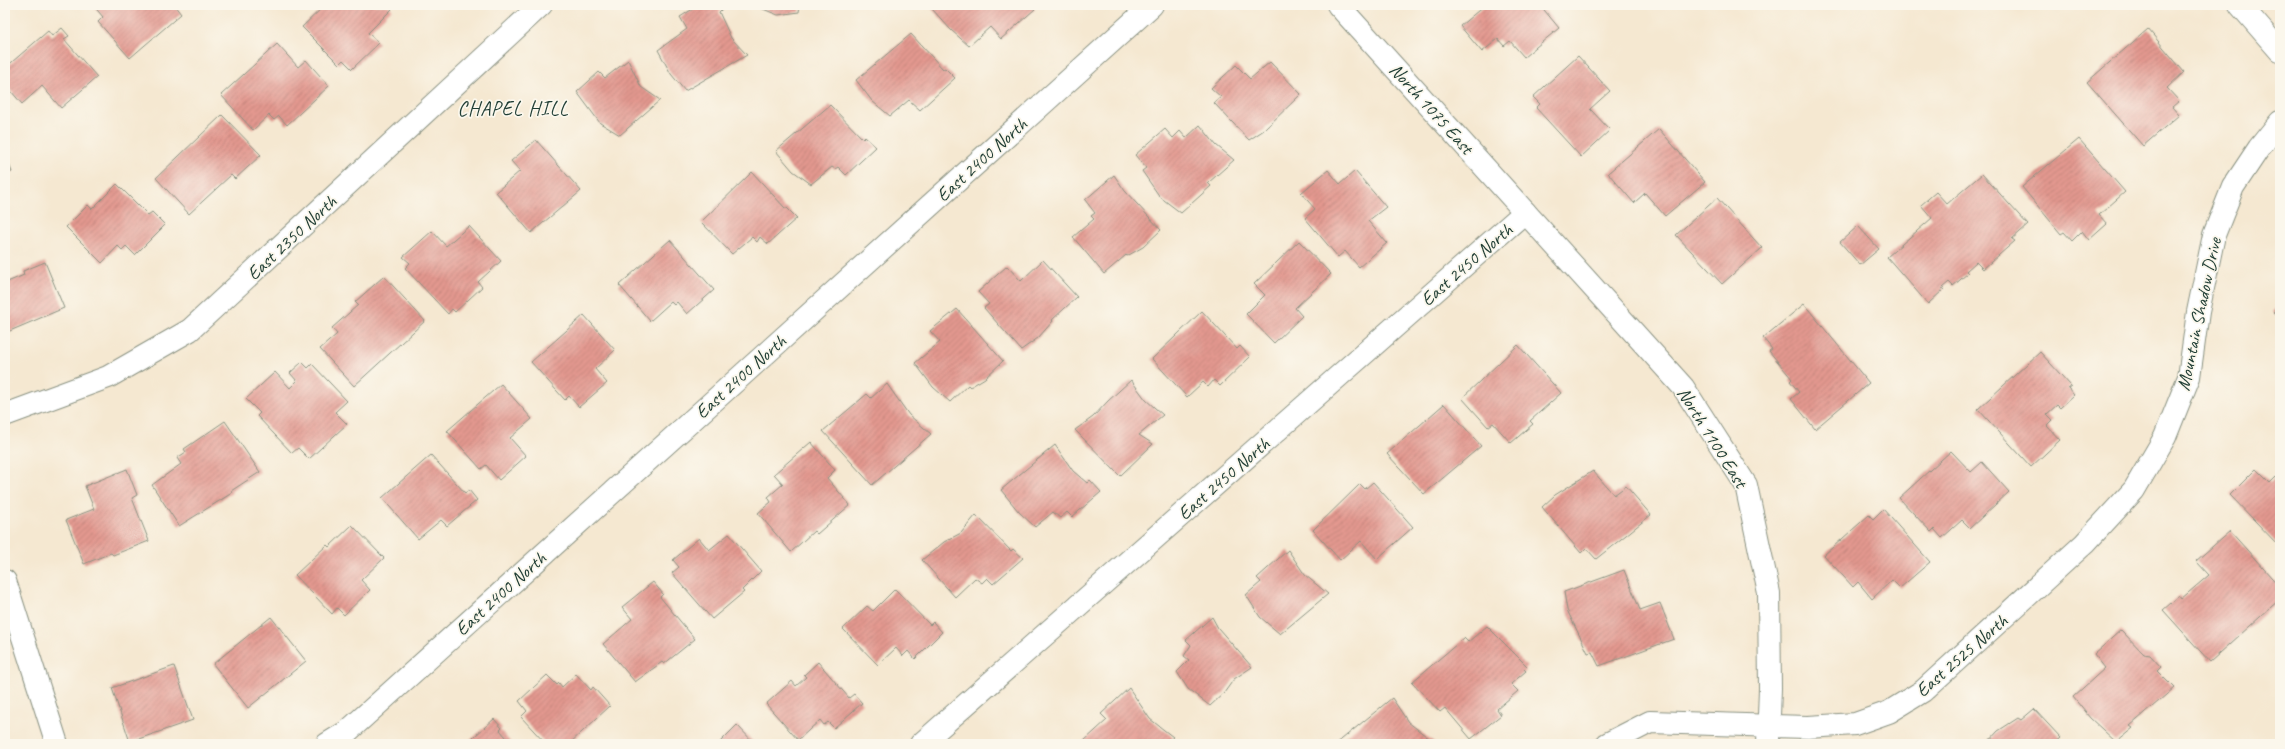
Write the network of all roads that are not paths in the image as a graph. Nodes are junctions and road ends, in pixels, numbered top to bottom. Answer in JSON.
{"nodes":[{"id":1,"x":541,"y":5,"type":"edge"},
{"id":2,"x":1152,"y":5,"type":"edge"},
{"id":3,"x":1338,"y":5,"type":"edge"},
{"id":4,"x":2240,"y":5,"type":"edge"},
{"id":5,"x":2280,"y":51,"type":"edge"},
{"id":6,"x":2280,"y":122,"type":"edge"},
{"id":7,"x":1525,"y":212,"type":"junction"},
{"id":8,"x":5,"y":415,"type":"edge"},
{"id":9,"x":2085,"y":543,"type":"joint"},
{"id":10,"x":5,"y":581,"type":"edge"},
{"id":11,"x":1768,"y":734,"type":"edge"},
{"id":12,"x":57,"y":744,"type":"edge"},
{"id":13,"x":327,"y":744,"type":"edge"},
{"id":14,"x":921,"y":744,"type":"edge"},
{"id":15,"x":1606,"y":744,"type":"edge"}],
"edges":[{"from":1,"to":8,"type":"street","name":"East 2350 North"},
{"from":2,"to":13,"type":"street","name":"East 2400 North"},
{"from":3,"to":7,"type":"street","name":"North 1075 East"},
{"from":4,"to":5,"type":"street"},
{"from":6,"to":9,"type":"street","name":"Mountain Shadow Drive"},
{"from":7,"to":11,"type":"street","name":"North 1100 East"},
{"from":7,"to":14,"type":"street","name":"East 2450 North"},
{"from":9,"to":11,"type":"street","name":"East 2525 North"},
{"from":10,"to":12,"type":"street"},
{"from":11,"to":15,"type":"street","name":"East 2525 North"}]}
